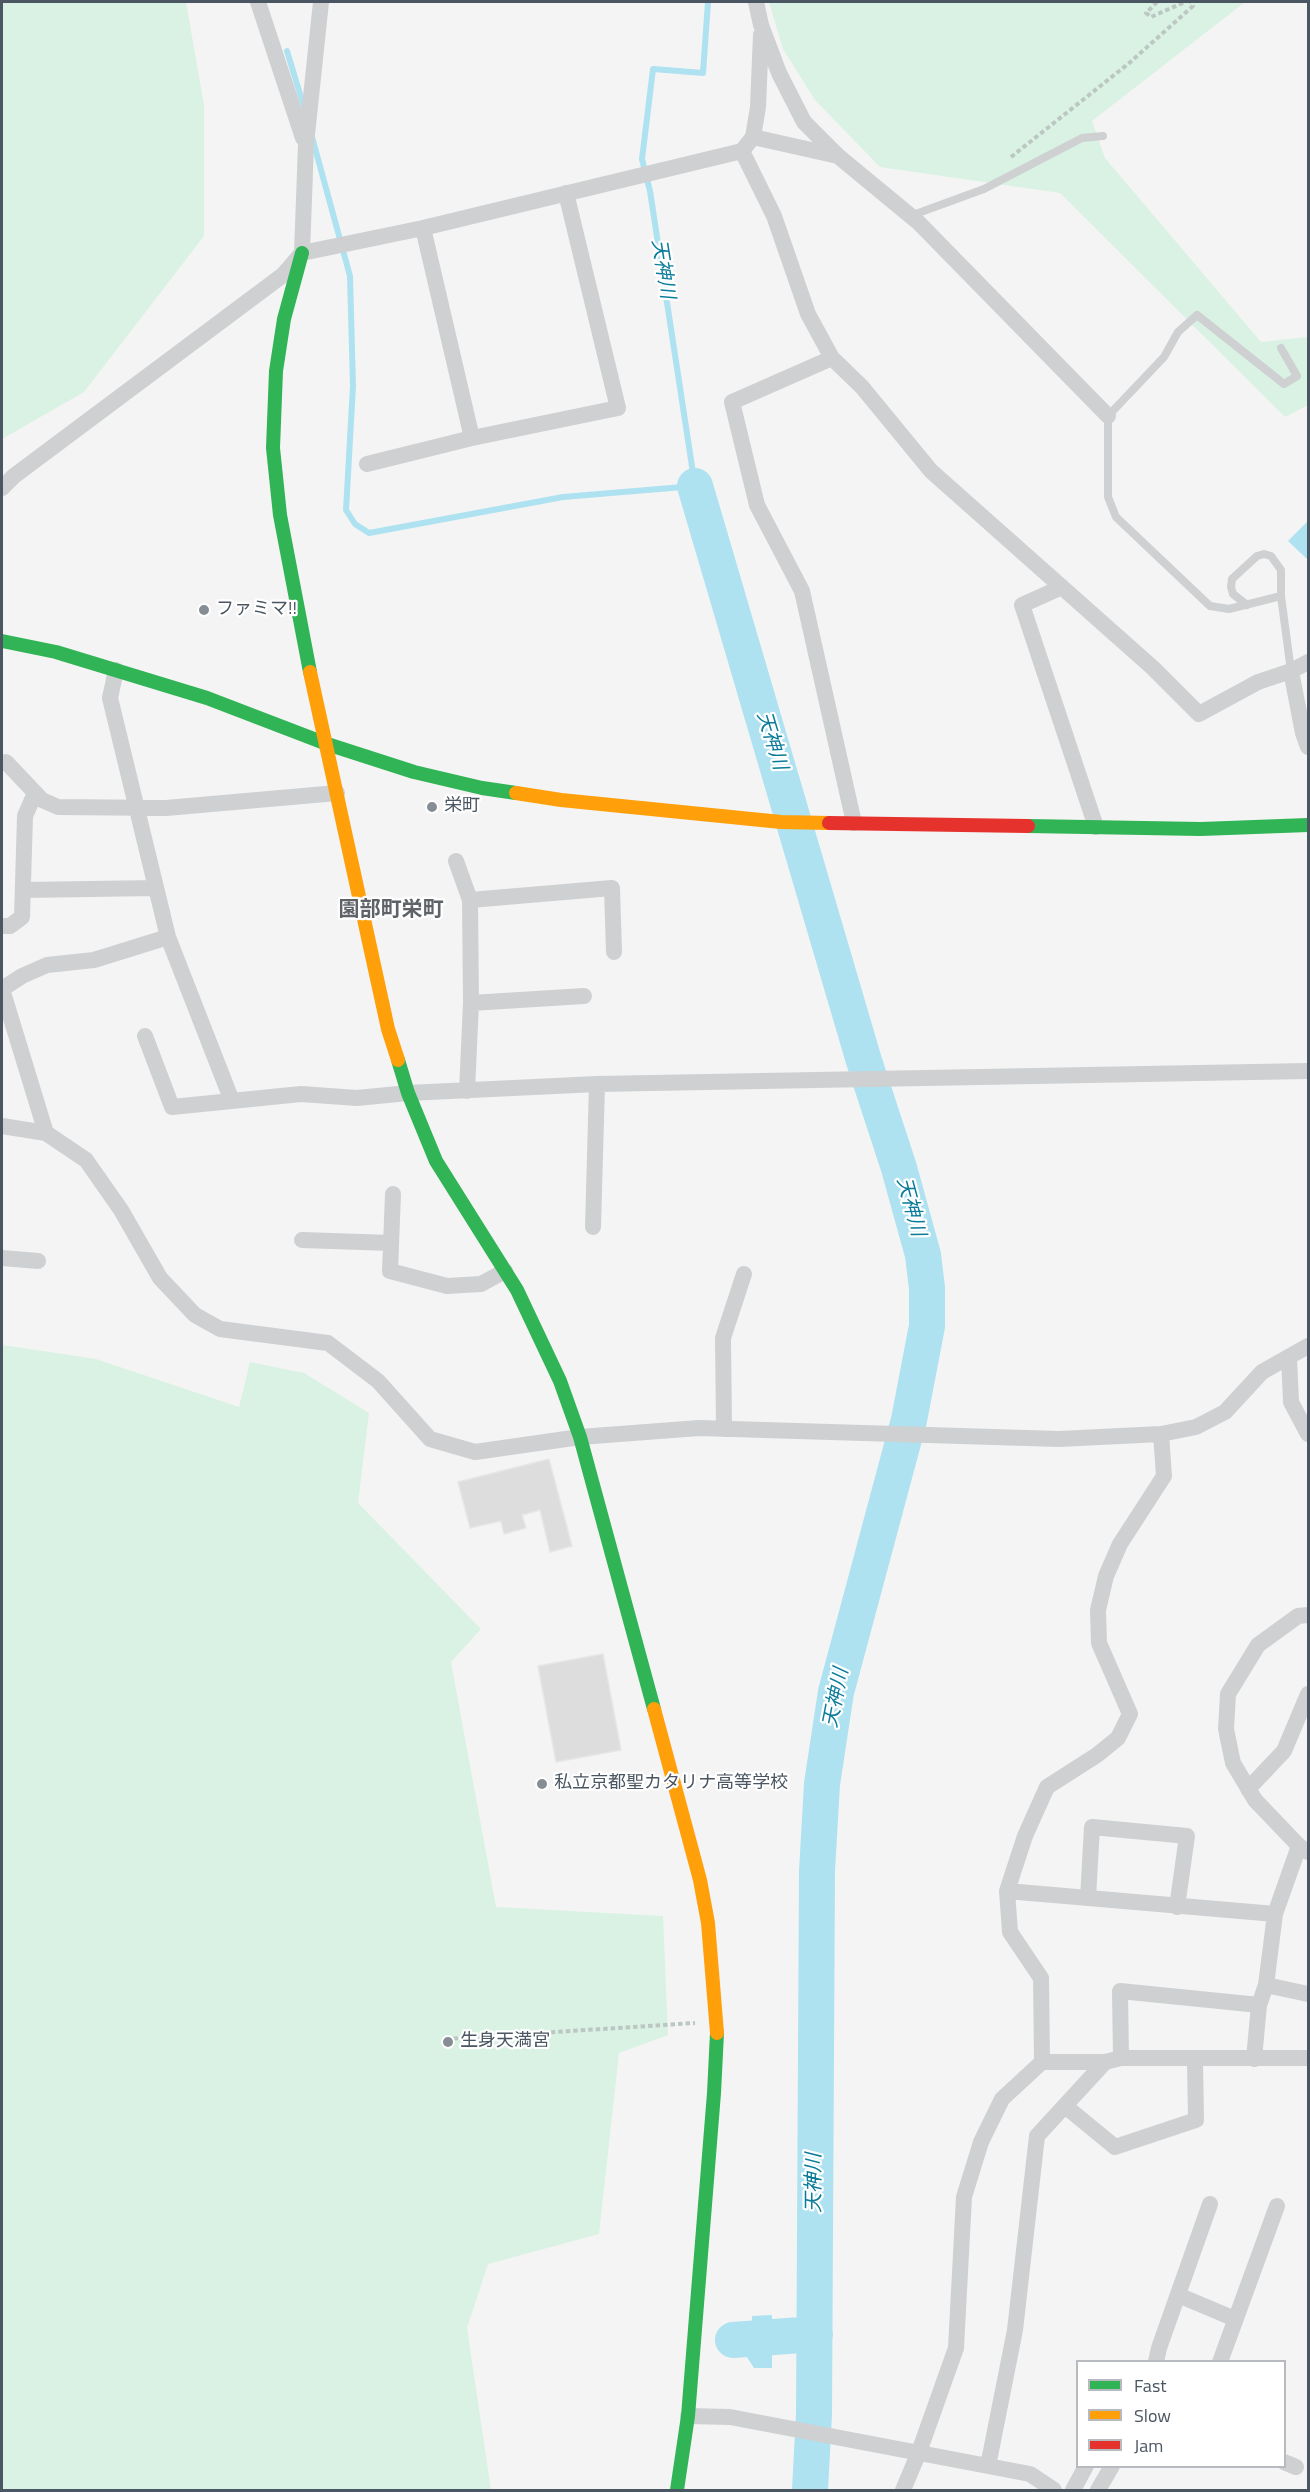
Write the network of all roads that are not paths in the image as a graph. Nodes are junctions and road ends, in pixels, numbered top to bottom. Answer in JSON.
{"nodes":[{"id":1,"x":258,"y":2,"type":"edge"},
{"id":2,"x":321,"y":2,"type":"edge"},
{"id":3,"x":756,"y":2,"type":"edge"},
{"id":4,"x":761,"y":25,"type":"junction"},
{"id":5,"x":1103,"y":136,"type":"dead end"},
{"id":6,"x":753,"y":137,"type":"junction"},
{"id":7,"x":306,"y":144,"type":"junction"},
{"id":8,"x":742,"y":151,"type":"junction"},
{"id":9,"x":838,"y":156,"type":"junction"},
{"id":10,"x":566,"y":193,"type":"junction"},
{"id":11,"x":910,"y":216,"type":"junction"},
{"id":12,"x":423,"y":228,"type":"junction"},
{"id":13,"x":302,"y":253,"type":"junction"},
{"id":14,"x":1281,"y":348,"type":"dead end"},
{"id":15,"x":832,"y":358,"type":"junction"},
{"id":16,"x":1108,"y":416,"type":"junction"},
{"id":17,"x":472,"y":438,"type":"junction"},
{"id":18,"x":367,"y":464,"type":"dead end"},
{"id":19,"x":2,"y":488,"type":"edge"},
{"id":20,"x":1062,"y":587,"type":"junction"},
{"id":21,"x":1281,"y":596,"type":"junction"},
{"id":22,"x":1247,"y":605,"type":"junction"},
{"id":23,"x":2,"y":640,"type":"edge"},
{"id":24,"x":1308,"y":662,"type":"edge"},
{"id":25,"x":116,"y":670,"type":"junction"},
{"id":26,"x":1291,"y":671,"type":"junction"},
{"id":27,"x":327,"y":744,"type":"junction"},
{"id":28,"x":1308,"y":747,"type":"edge"},
{"id":29,"x":2,"y":763,"type":"edge"},
{"id":30,"x":35,"y":793,"type":"junction"},
{"id":31,"x":337,"y":793,"type":"junction"},
{"id":32,"x":136,"y":807,"type":"junction"},
{"id":33,"x":854,"y":823,"type":"junction"},
{"id":34,"x":1308,"y":825,"type":"edge"},
{"id":35,"x":1096,"y":827,"type":"junction"},
{"id":36,"x":456,"y":861,"type":"dead end"},
{"id":37,"x":156,"y":888,"type":"junction"},
{"id":38,"x":23,"y":890,"type":"junction"},
{"id":39,"x":470,"y":900,"type":"junction"},
{"id":40,"x":2,"y":926,"type":"edge"},
{"id":41,"x":168,"y":937,"type":"junction"},
{"id":42,"x":614,"y":952,"type":"dead end"},
{"id":43,"x":2,"y":989,"type":"edge"},
{"id":44,"x":584,"y":996,"type":"dead end"},
{"id":45,"x":471,"y":1003,"type":"junction"},
{"id":46,"x":145,"y":1036,"type":"dead end"},
{"id":47,"x":1308,"y":1071,"type":"edge"},
{"id":48,"x":597,"y":1084,"type":"junction"},
{"id":49,"x":466,"y":1091,"type":"junction"},
{"id":50,"x":408,"y":1093,"type":"junction"},
{"id":51,"x":232,"y":1101,"type":"junction"},
{"id":52,"x":2,"y":1126,"type":"edge"},
{"id":53,"x":46,"y":1133,"type":"junction"},
{"id":54,"x":393,"y":1194,"type":"dead end"},
{"id":55,"x":593,"y":1227,"type":"dead end"},
{"id":56,"x":302,"y":1240,"type":"dead end"},
{"id":57,"x":391,"y":1243,"type":"junction"},
{"id":58,"x":2,"y":1258,"type":"edge"},
{"id":59,"x":39,"y":1261,"type":"dead end"},
{"id":60,"x":505,"y":1271,"type":"junction"},
{"id":61,"x":744,"y":1274,"type":"dead end"},
{"id":62,"x":1308,"y":1346,"type":"edge"},
{"id":63,"x":1289,"y":1357,"type":"junction"},
{"id":64,"x":724,"y":1429,"type":"junction"},
{"id":65,"x":1161,"y":1434,"type":"junction"},
{"id":66,"x":1308,"y":1434,"type":"edge"},
{"id":67,"x":580,"y":1437,"type":"junction"},
{"id":68,"x":1308,"y":1615,"type":"edge"},
{"id":69,"x":1308,"y":1694,"type":"edge"},
{"id":70,"x":1248,"y":1789,"type":"junction"},
{"id":71,"x":1304,"y":1849,"type":"edge"},
{"id":72,"x":1007,"y":1891,"type":"junction"},
{"id":73,"x":1088,"y":1898,"type":"junction"},
{"id":74,"x":1177,"y":1907,"type":"junction"},
{"id":75,"x":1275,"y":1914,"type":"junction"},
{"id":76,"x":1266,"y":1986,"type":"junction"},
{"id":77,"x":1308,"y":1994,"type":"edge"},
{"id":78,"x":1259,"y":2005,"type":"junction"},
{"id":79,"x":1308,"y":2058,"type":"edge"},
{"id":80,"x":1254,"y":2059,"type":"junction"},
{"id":81,"x":1113,"y":2060,"type":"junction"},
{"id":82,"x":1195,"y":2060,"type":"junction"},
{"id":83,"x":1042,"y":2062,"type":"junction"},
{"id":84,"x":1065,"y":2106,"type":"junction"},
{"id":85,"x":1210,"y":2205,"type":"dead end"},
{"id":86,"x":1277,"y":2205,"type":"dead end"},
{"id":87,"x":1178,"y":2295,"type":"junction"},
{"id":88,"x":1235,"y":2319,"type":"junction"},
{"id":89,"x":1156,"y":2360,"type":"edge"},
{"id":90,"x":1220,"y":2360,"type":"edge"},
{"id":91,"x":688,"y":2416,"type":"junction"},
{"id":92,"x":920,"y":2452,"type":"junction"},
{"id":93,"x":987,"y":2466,"type":"junction"},
{"id":94,"x":1085,"y":2468,"type":"edge"},
{"id":95,"x":1111,"y":2468,"type":"edge"},
{"id":96,"x":677,"y":2490,"type":"edge"},
{"id":97,"x":903,"y":2490,"type":"edge"},
{"id":98,"x":1054,"y":2490,"type":"edge"},
{"id":99,"x":1073,"y":2490,"type":"edge"},
{"id":100,"x":1098,"y":2490,"type":"edge"}],
"edges":[{"from":1,"to":7,"type":"street"},
{"from":2,"to":7,"type":"street"},
{"from":3,"to":4,"type":"street"},
{"from":4,"to":6,"type":"street"},
{"from":4,"to":9,"type":"street"},
{"from":5,"to":11,"type":"lane"},
{"from":6,"to":8,"type":"street"},
{"from":6,"to":9,"type":"street"},
{"from":7,"to":13,"type":"street"},
{"from":8,"to":10,"type":"street"},
{"from":8,"to":15,"type":"street"},
{"from":9,"to":11,"type":"street"},
{"from":10,"to":12,"type":"street"},
{"from":10,"to":17,"type":"street"},
{"from":11,"to":16,"type":"street"},
{"from":12,"to":13,"type":"street"},
{"from":12,"to":17,"type":"street"},
{"from":13,"to":19,"type":"street"},
{"from":13,"to":27,"type":"street"},
{"from":14,"to":16,"type":"lane"},
{"from":15,"to":20,"type":"street"},
{"from":15,"to":33,"type":"street"},
{"from":16,"to":22,"type":"lane"},
{"from":17,"to":18,"type":"street"},
{"from":20,"to":26,"type":"street"},
{"from":20,"to":35,"type":"street"},
{"from":21,"to":22,"type":"lane"},
{"from":21,"to":22,"type":"lane"},
{"from":21,"to":26,"type":"lane"},
{"from":23,"to":25,"type":"street"},
{"from":24,"to":26,"type":"street"},
{"from":25,"to":27,"type":"street"},
{"from":25,"to":32,"type":"street"},
{"from":26,"to":28,"type":"street"},
{"from":27,"to":31,"type":"street"},
{"from":27,"to":33,"type":"street"},
{"from":29,"to":30,"type":"street"},
{"from":30,"to":32,"type":"street"},
{"from":30,"to":38,"type":"street"},
{"from":31,"to":32,"type":"street"},
{"from":31,"to":50,"type":"street"},
{"from":32,"to":37,"type":"street"},
{"from":33,"to":35,"type":"street"},
{"from":34,"to":35,"type":"street"},
{"from":36,"to":39,"type":"street"},
{"from":37,"to":38,"type":"street"},
{"from":37,"to":41,"type":"street"},
{"from":38,"to":40,"type":"street"},
{"from":39,"to":42,"type":"street"},
{"from":39,"to":45,"type":"street"},
{"from":41,"to":43,"type":"street"},
{"from":41,"to":51,"type":"street"},
{"from":43,"to":53,"type":"street"},
{"from":44,"to":45,"type":"street"},
{"from":45,"to":49,"type":"street"},
{"from":46,"to":51,"type":"street"},
{"from":47,"to":48,"type":"street"},
{"from":48,"to":49,"type":"street"},
{"from":48,"to":55,"type":"street"},
{"from":49,"to":50,"type":"street"},
{"from":50,"to":51,"type":"street"},
{"from":50,"to":60,"type":"street"},
{"from":52,"to":53,"type":"street"},
{"from":53,"to":67,"type":"street"},
{"from":54,"to":57,"type":"street"},
{"from":56,"to":57,"type":"street"},
{"from":57,"to":60,"type":"street"},
{"from":58,"to":59,"type":"street"},
{"from":60,"to":67,"type":"street"},
{"from":61,"to":64,"type":"street"},
{"from":62,"to":63,"type":"street"},
{"from":63,"to":65,"type":"street"},
{"from":63,"to":66,"type":"street"},
{"from":64,"to":65,"type":"street"},
{"from":64,"to":67,"type":"street"},
{"from":65,"to":72,"type":"street"},
{"from":67,"to":91,"type":"street"},
{"from":68,"to":70,"type":"street"},
{"from":69,"to":70,"type":"street"},
{"from":70,"to":71,"type":"street"},
{"from":71,"to":75,"type":"street"},
{"from":72,"to":73,"type":"street"},
{"from":72,"to":83,"type":"street"},
{"from":73,"to":74,"type":"street"},
{"from":73,"to":74,"type":"street"},
{"from":74,"to":75,"type":"street"},
{"from":75,"to":76,"type":"street"},
{"from":76,"to":77,"type":"street"},
{"from":76,"to":78,"type":"street"},
{"from":78,"to":80,"type":"street"},
{"from":78,"to":81,"type":"street"},
{"from":79,"to":80,"type":"street"},
{"from":80,"to":82,"type":"street"},
{"from":81,"to":82,"type":"street"},
{"from":81,"to":83,"type":"street"},
{"from":81,"to":84,"type":"street"},
{"from":82,"to":84,"type":"street"},
{"from":83,"to":92,"type":"street"},
{"from":84,"to":93,"type":"street"},
{"from":85,"to":87,"type":"street"},
{"from":86,"to":88,"type":"street"},
{"from":87,"to":88,"type":"street"},
{"from":87,"to":89,"type":"street"},
{"from":88,"to":90,"type":"street"},
{"from":91,"to":92,"type":"street"},
{"from":91,"to":96,"type":"street"},
{"from":92,"to":93,"type":"street"},
{"from":92,"to":97,"type":"street"},
{"from":93,"to":98,"type":"street"},
{"from":94,"to":99,"type":"street"},
{"from":95,"to":100,"type":"street"}]}
